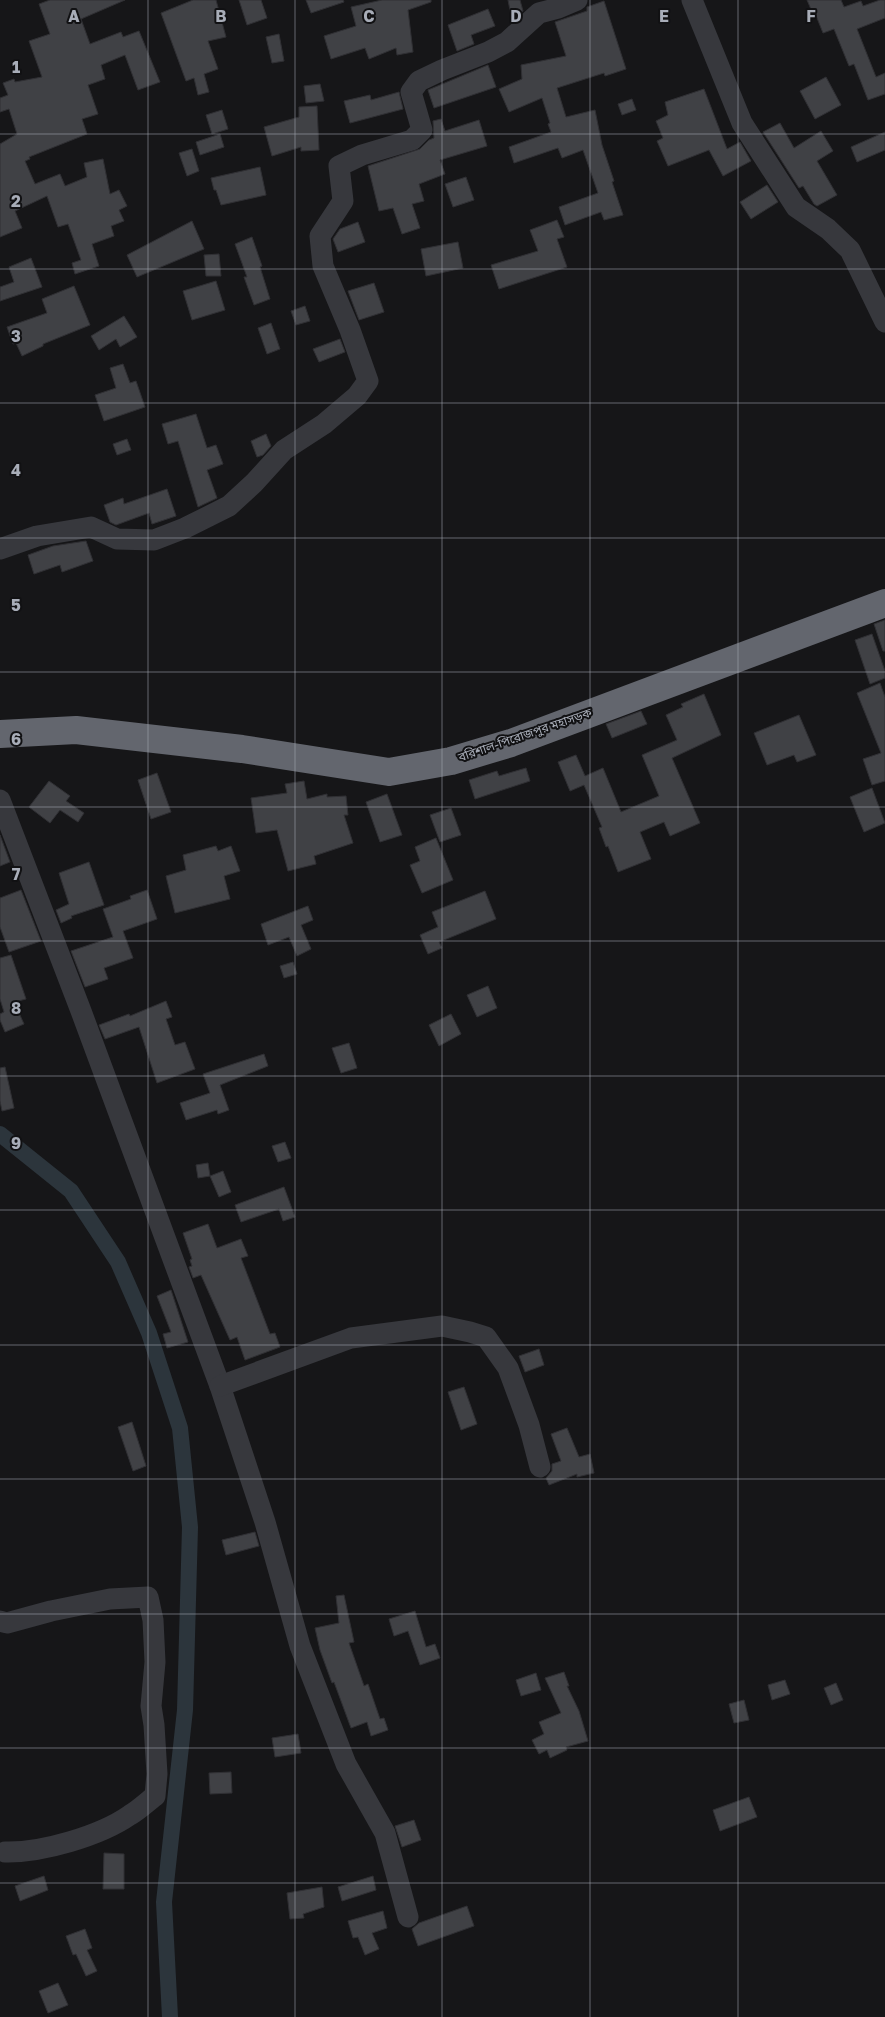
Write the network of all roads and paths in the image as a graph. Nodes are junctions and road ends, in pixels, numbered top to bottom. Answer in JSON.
{"nodes":[{"id":1,"x":577,"y":0,"type":"edge"},
{"id":2,"x":692,"y":0,"type":"edge"},
{"id":3,"x":536,"y":6,"type":"edge"},
{"id":4,"x":885,"y":322,"type":"edge"},
{"id":5,"x":0,"y":549,"type":"edge"},
{"id":6,"x":885,"y":603,"type":"edge"},
{"id":7,"x":0,"y":734,"type":"edge"},
{"id":8,"x":0,"y":800,"type":"edge"},
{"id":9,"x":220,"y":1386,"type":"junction"},
{"id":10,"x":540,"y":1467,"type":"dead end"},
{"id":11,"x":0,"y":1621,"type":"edge"},
{"id":12,"x":5,"y":1852,"type":"dead end"},
{"id":13,"x":408,"y":1917,"type":"dead end"}],
"edges":[{"from":1,"to":3,"type":"street"},
{"from":2,"to":4,"type":"street"},
{"from":3,"to":5,"type":"street"},
{"from":6,"to":7,"type":"highway","name":"বরিশাল-পিরোজপুর মহাসড়ক"},
{"from":8,"to":9,"type":"street"},
{"from":9,"to":10,"type":"street"},
{"from":9,"to":13,"type":"street"},
{"from":11,"to":12,"type":"street"}]}
